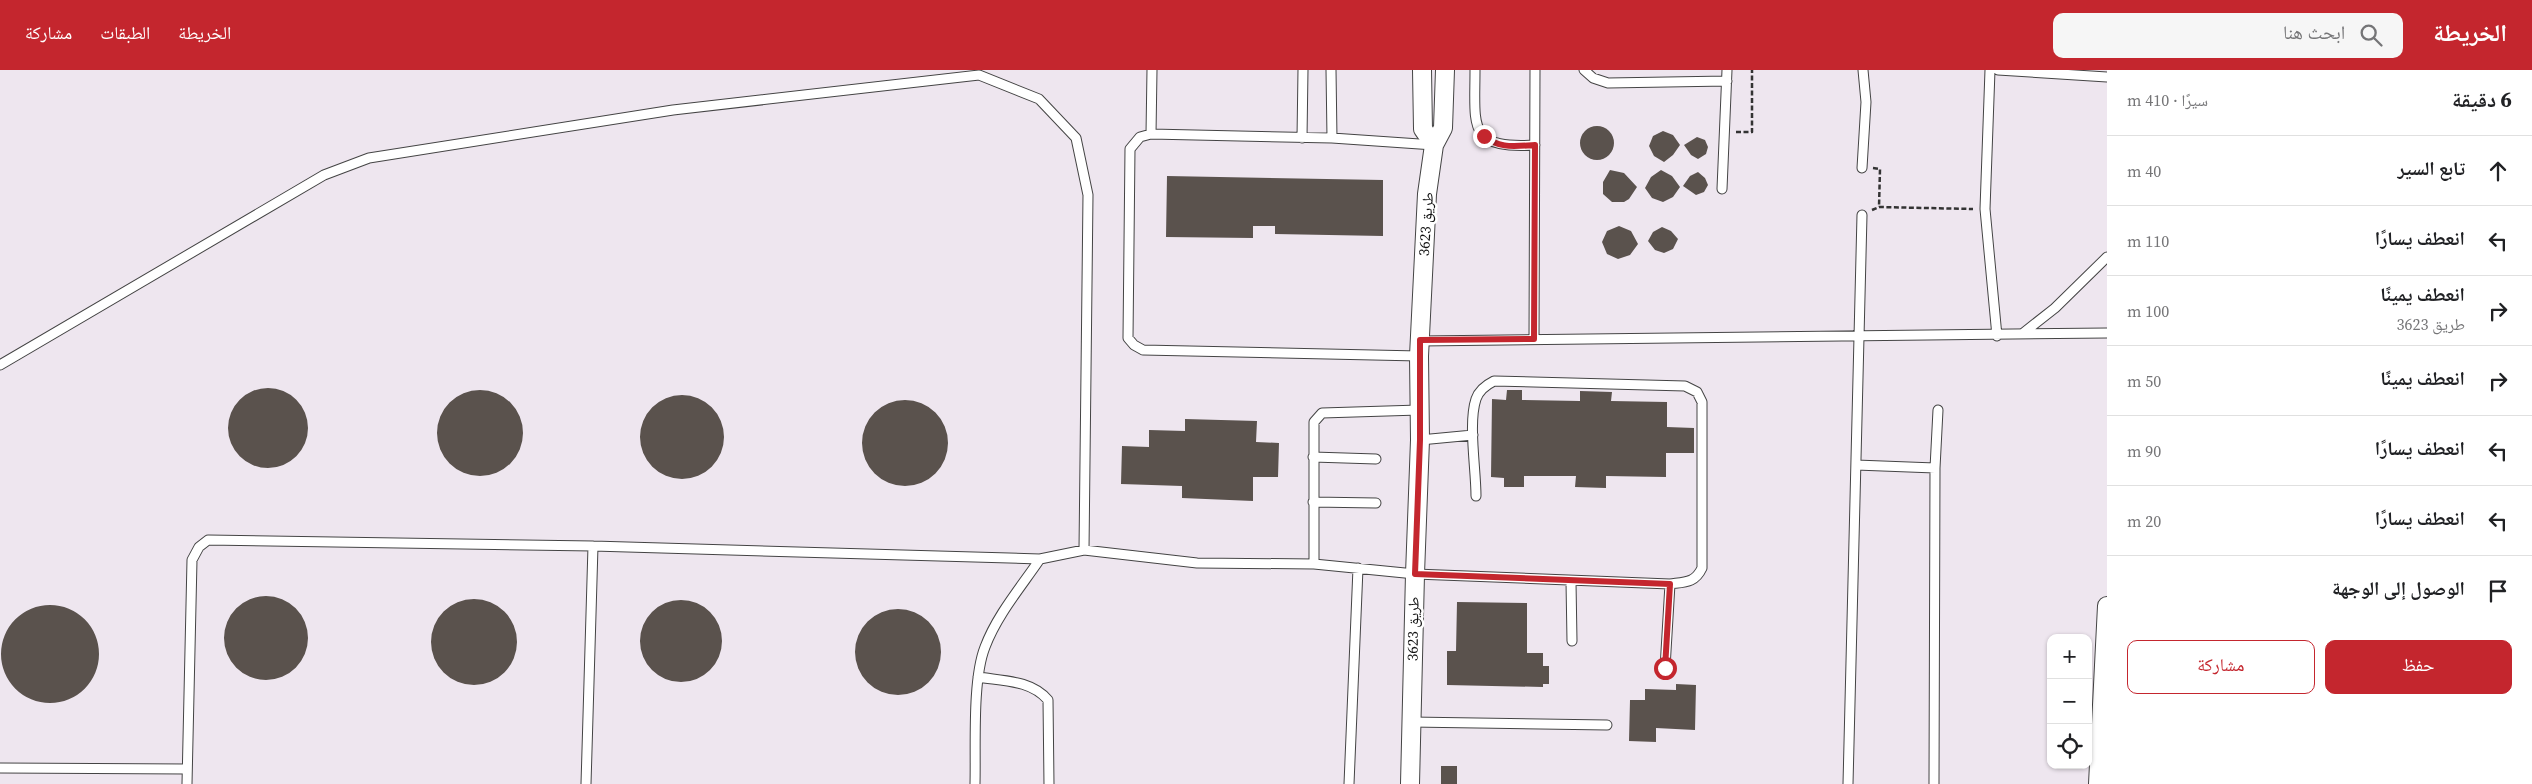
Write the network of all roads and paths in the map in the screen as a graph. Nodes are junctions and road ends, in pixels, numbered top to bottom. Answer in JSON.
{"nodes":[{"id":1,"x":1152,"y":70,"type":"edge"},
{"id":2,"x":1303,"y":70,"type":"edge"},
{"id":3,"x":1331,"y":70,"type":"edge"},
{"id":4,"x":1422,"y":70,"type":"edge"},
{"id":5,"x":1445,"y":70,"type":"edge"},
{"id":6,"x":1475,"y":70,"type":"edge"},
{"id":7,"x":1535,"y":70,"type":"edge"},
{"id":8,"x":1584,"y":70,"type":"edge"},
{"id":9,"x":1727,"y":70,"type":"edge"},
{"id":10,"x":1752,"y":70,"type":"edge"},
{"id":11,"x":1863,"y":70,"type":"edge"},
{"id":12,"x":1990,"y":70,"type":"edge"},
{"id":13,"x":1998,"y":70,"type":"edge"},
{"id":14,"x":979,"y":72,"type":"edge"},
{"id":15,"x":2107,"y":77,"type":"edge"},
{"id":16,"x":1726,"y":81,"type":"junction"},
{"id":17,"x":1725,"y":132,"type":"junction"},
{"id":18,"x":1151,"y":134,"type":"junction"},
{"id":19,"x":1302,"y":138,"type":"junction"},
{"id":20,"x":1332,"y":138,"type":"junction"},
{"id":21,"x":1434,"y":145,"type":"junction"},
{"id":22,"x":1535,"y":145,"type":"junction"},
{"id":23,"x":1862,"y":168,"type":"joint"},
{"id":24,"x":1722,"y":189,"type":"dead end"},
{"id":25,"x":1879,"y":207,"type":"junction"},
{"id":26,"x":1985,"y":209,"type":"junction"},
{"id":27,"x":1862,"y":215,"type":"joint"},
{"id":28,"x":2107,"y":258,"type":"edge"},
{"id":29,"x":2022,"y":334,"type":"junction"},
{"id":30,"x":2107,"y":334,"type":"edge"},
{"id":31,"x":1859,"y":336,"type":"junction"},
{"id":32,"x":1997,"y":336,"type":"junction"},
{"id":33,"x":1534,"y":339,"type":"junction"},
{"id":34,"x":1419,"y":348,"type":"junction"},
{"id":35,"x":0,"y":365,"type":"edge"},
{"id":36,"x":1419,"y":410,"type":"junction"},
{"id":37,"x":1938,"y":410,"type":"dead end"},
{"id":38,"x":1473,"y":435,"type":"junction"},
{"id":39,"x":1420,"y":440,"type":"junction"},
{"id":40,"x":1313,"y":457,"type":"junction"},
{"id":41,"x":1376,"y":459,"type":"dead end"},
{"id":42,"x":1856,"y":465,"type":"junction"},
{"id":43,"x":1935,"y":468,"type":"junction"},
{"id":44,"x":1476,"y":496,"type":"dead end"},
{"id":45,"x":1313,"y":502,"type":"junction"},
{"id":46,"x":1376,"y":503,"type":"dead end"},
{"id":47,"x":593,"y":546,"type":"junction"},
{"id":48,"x":1084,"y":550,"type":"junction"},
{"id":49,"x":1040,"y":559,"type":"junction"},
{"id":50,"x":1314,"y":564,"type":"junction"},
{"id":51,"x":1358,"y":568,"type":"junction"},
{"id":52,"x":1415,"y":574,"type":"junction"},
{"id":53,"x":1571,"y":582,"type":"junction"},
{"id":54,"x":1670,"y":584,"type":"junction"},
{"id":55,"x":2107,"y":606,"type":"edge"},
{"id":56,"x":1572,"y":641,"type":"dead end"},
{"id":57,"x":1665,"y":668,"type":"dead end"},
{"id":58,"x":978,"y":677,"type":"junction"},
{"id":59,"x":1412,"y":722,"type":"junction"},
{"id":60,"x":1607,"y":726,"type":"dead end"},
{"id":61,"x":0,"y":768,"type":"edge"},
{"id":62,"x":187,"y":769,"type":"junction"},
{"id":63,"x":187,"y":784,"type":"edge"},
{"id":64,"x":586,"y":784,"type":"edge"},
{"id":65,"x":975,"y":784,"type":"edge"},
{"id":66,"x":1048,"y":784,"type":"edge"},
{"id":67,"x":1349,"y":784,"type":"edge"},
{"id":68,"x":1410,"y":784,"type":"edge"},
{"id":69,"x":1848,"y":784,"type":"edge"},
{"id":70,"x":1934,"y":784,"type":"edge"},
{"id":71,"x":2098,"y":784,"type":"edge"}],
"edges":[{"from":1,"to":18,"type":"lane"},
{"from":2,"to":19,"type":"lane"},
{"from":3,"to":20,"type":"lane"},
{"from":4,"to":21,"type":"street"},
{"from":5,"to":21,"type":"street","name":"طريق 3623"},
{"from":6,"to":22,"type":"lane"},
{"from":7,"to":22,"type":"lane"},
{"from":8,"to":16,"type":"lane"},
{"from":9,"to":16,"type":"lane"},
{"from":10,"to":17,"type":"path"},
{"from":11,"to":23,"type":"lane"},
{"from":12,"to":26,"type":"lane"},
{"from":13,"to":15,"type":"lane"},
{"from":14,"to":35,"type":"lane"},
{"from":14,"to":48,"type":"lane"},
{"from":16,"to":17,"type":"lane"},
{"from":17,"to":24,"type":"lane"},
{"from":18,"to":19,"type":"lane"},
{"from":18,"to":34,"type":"lane"},
{"from":19,"to":20,"type":"lane"},
{"from":20,"to":21,"type":"lane"},
{"from":21,"to":34,"type":"street","name":"طريق 3623"},
{"from":22,"to":33,"type":"lane"},
{"from":23,"to":25,"type":"path"},
{"from":25,"to":26,"type":"path"},
{"from":25,"to":27,"type":"path"},
{"from":26,"to":32,"type":"lane"},
{"from":27,"to":31,"type":"lane"},
{"from":28,"to":29,"type":"lane"},
{"from":29,"to":30,"type":"lane"},
{"from":29,"to":32,"type":"lane"},
{"from":31,"to":32,"type":"lane"},
{"from":31,"to":33,"type":"lane"},
{"from":31,"to":42,"type":"lane"},
{"from":33,"to":34,"type":"lane"},
{"from":34,"to":36,"type":"street","name":"طريق 3623"},
{"from":36,"to":39,"type":"street","name":"طريق 3623"},
{"from":36,"to":40,"type":"lane"},
{"from":37,"to":43,"type":"lane"},
{"from":38,"to":39,"type":"lane"},
{"from":38,"to":44,"type":"lane"},
{"from":38,"to":54,"type":"lane"},
{"from":39,"to":52,"type":"street","name":"طريق 3623"},
{"from":40,"to":41,"type":"lane"},
{"from":40,"to":45,"type":"lane"},
{"from":42,"to":43,"type":"lane"},
{"from":42,"to":69,"type":"lane"},
{"from":43,"to":70,"type":"lane"},
{"from":45,"to":46,"type":"lane"},
{"from":45,"to":50,"type":"lane"},
{"from":47,"to":49,"type":"lane"},
{"from":47,"to":62,"type":"lane"},
{"from":47,"to":64,"type":"lane"},
{"from":48,"to":49,"type":"lane"},
{"from":48,"to":50,"type":"lane"},
{"from":49,"to":58,"type":"lane"},
{"from":50,"to":51,"type":"lane"},
{"from":51,"to":52,"type":"lane"},
{"from":51,"to":67,"type":"lane"},
{"from":52,"to":53,"type":"lane"},
{"from":52,"to":59,"type":"street","name":"طريق 3623"},
{"from":53,"to":54,"type":"lane"},
{"from":53,"to":56,"type":"lane"},
{"from":54,"to":57,"type":"lane"},
{"from":55,"to":71,"type":"street"},
{"from":58,"to":65,"type":"lane"},
{"from":58,"to":66,"type":"lane"},
{"from":59,"to":60,"type":"lane"},
{"from":59,"to":68,"type":"street","name":"طريق 3623"},
{"from":61,"to":62,"type":"lane"},
{"from":62,"to":63,"type":"lane"}]}
